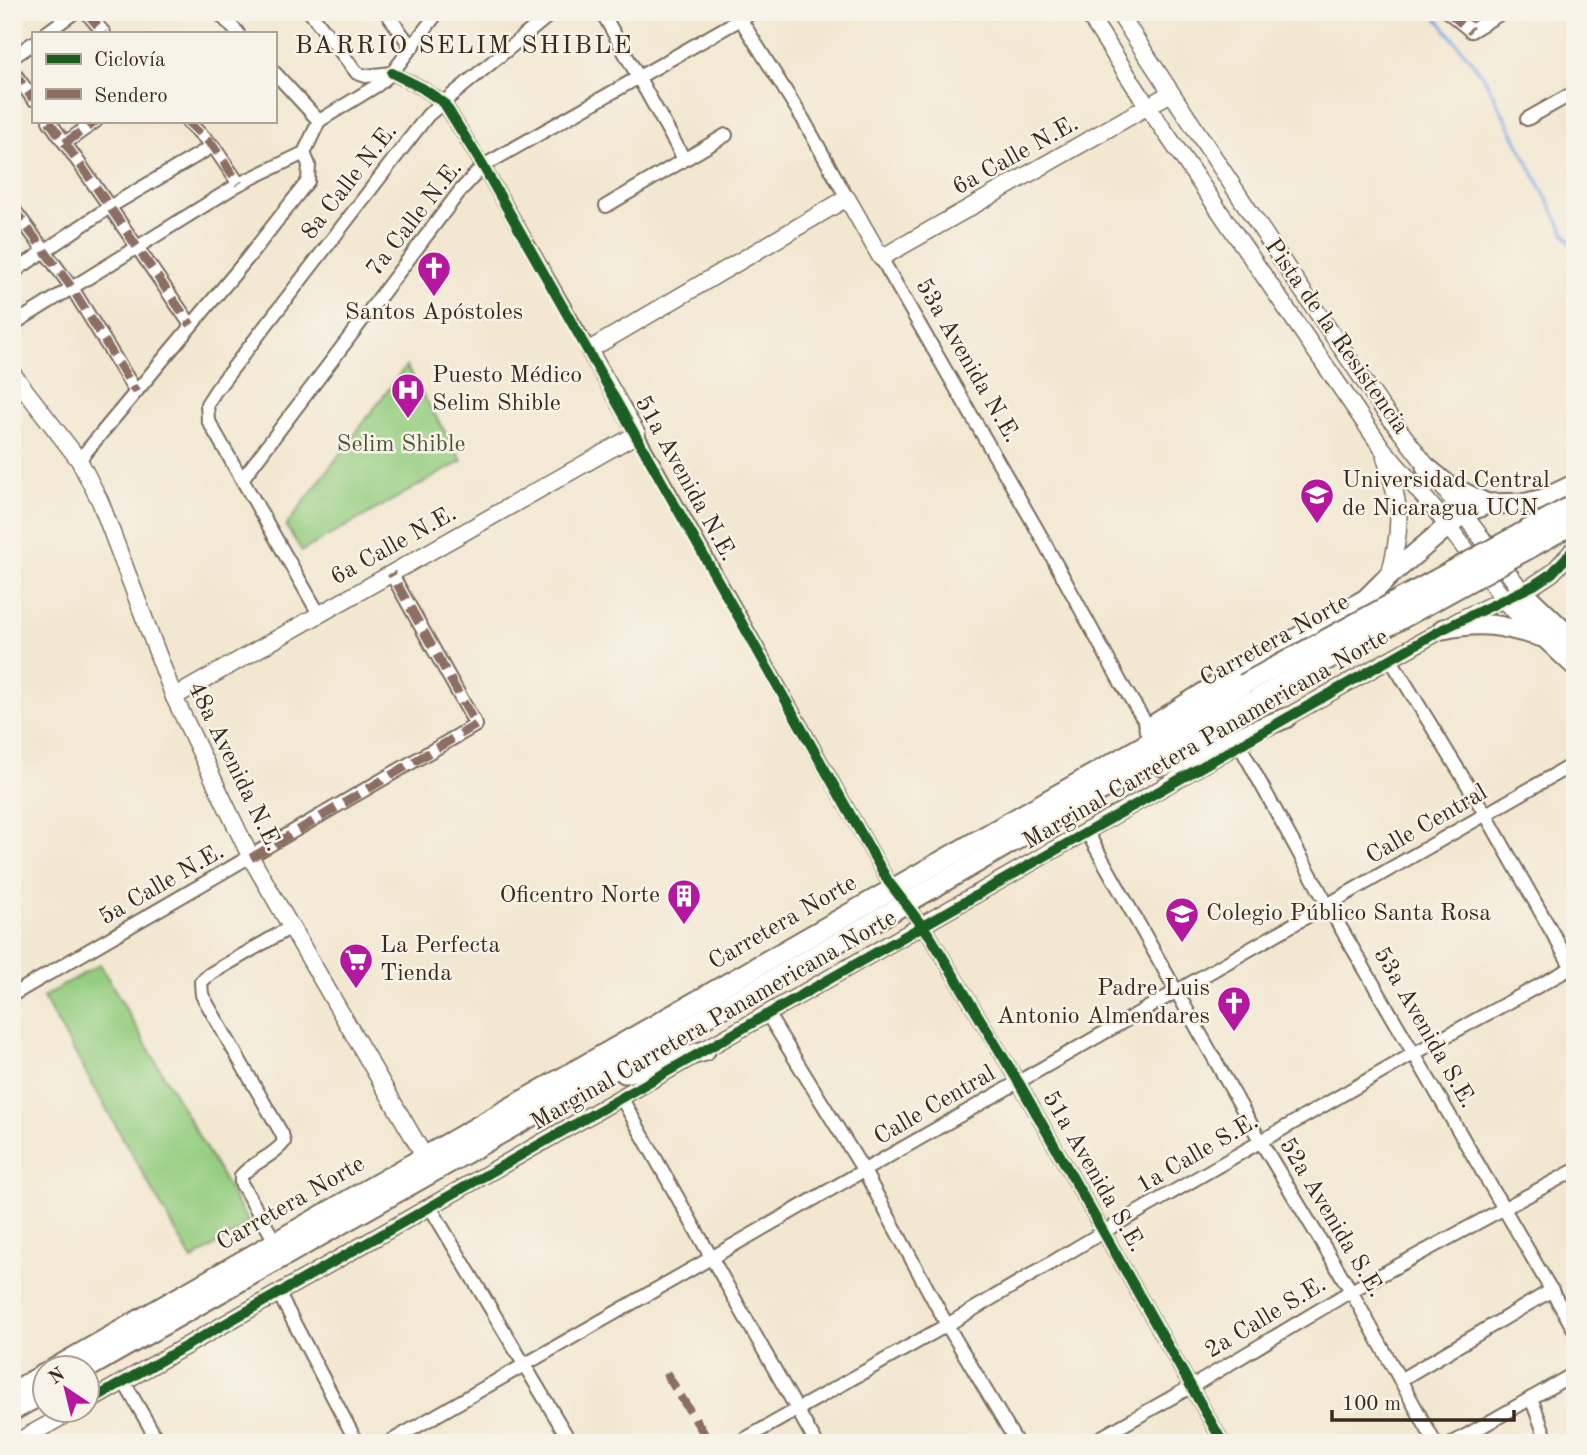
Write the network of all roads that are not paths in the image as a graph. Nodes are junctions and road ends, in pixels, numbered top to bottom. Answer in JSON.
{"nodes":[{"id":1,"x":75,"y":12,"type":"edge"},
{"id":2,"x":86,"y":12,"type":"edge"},
{"id":3,"x":218,"y":12,"type":"edge"},
{"id":4,"x":310,"y":12,"type":"edge"},
{"id":5,"x":386,"y":12,"type":"edge"},
{"id":6,"x":438,"y":12,"type":"edge"},
{"id":7,"x":553,"y":12,"type":"edge"},
{"id":8,"x":603,"y":12,"type":"edge"},
{"id":9,"x":753,"y":12,"type":"edge"},
{"id":10,"x":1087,"y":12,"type":"edge"},
{"id":11,"x":1118,"y":12,"type":"edge"},
{"id":12,"x":1448,"y":12,"type":"edge"},
{"id":13,"x":1503,"y":12,"type":"edge"},
{"id":14,"x":741,"y":20,"type":"junction"},
{"id":15,"x":47,"y":32,"type":"edge"},
{"id":16,"x":103,"y":32,"type":"edge"},
{"id":17,"x":237,"y":32,"type":"edge"},
{"id":18,"x":32,"y":44,"type":"edge"},
{"id":19,"x":412,"y":48,"type":"junction"},
{"id":20,"x":12,"y":58,"type":"edge"},
{"id":21,"x":12,"y":70,"type":"edge"},
{"id":22,"x":392,"y":73,"type":"junction"},
{"id":23,"x":276,"y":74,"type":"edge"},
{"id":24,"x":638,"y":78,"type":"junction"},
{"id":25,"x":1575,"y":92,"type":"edge"},
{"id":26,"x":1171,"y":93,"type":"junction"},
{"id":27,"x":32,"y":98,"type":"edge"},
{"id":28,"x":444,"y":103,"type":"junction"},
{"id":29,"x":1149,"y":107,"type":"junction"},
{"id":30,"x":1527,"y":119,"type":"dead end"},
{"id":31,"x":319,"y":121,"type":"junction"},
{"id":32,"x":50,"y":122,"type":"edge"},
{"id":33,"x":95,"y":122,"type":"edge"},
{"id":34,"x":188,"y":122,"type":"edge"},
{"id":35,"x":726,"y":135,"type":"dead end"},
{"id":36,"x":65,"y":143,"type":"junction"},
{"id":37,"x":213,"y":146,"type":"junction"},
{"id":38,"x":304,"y":153,"type":"junction"},
{"id":39,"x":684,"y":159,"type":"junction"},
{"id":40,"x":483,"y":166,"type":"junction"},
{"id":41,"x":239,"y":184,"type":"junction"},
{"id":42,"x":848,"y":198,"type":"junction"},
{"id":43,"x":111,"y":206,"type":"junction"},
{"id":44,"x":606,"y":206,"type":"dead end"},
{"id":45,"x":12,"y":207,"type":"edge"},
{"id":46,"x":135,"y":247,"type":"junction"},
{"id":47,"x":44,"y":251,"type":"junction"},
{"id":48,"x":881,"y":258,"type":"junction"},
{"id":49,"x":12,"y":273,"type":"edge"},
{"id":50,"x":72,"y":288,"type":"junction"},
{"id":51,"x":191,"y":325,"type":"junction"},
{"id":52,"x":12,"y":326,"type":"edge"},
{"id":53,"x":589,"y":350,"type":"junction"},
{"id":54,"x":12,"y":373,"type":"edge"},
{"id":55,"x":136,"y":392,"type":"junction"},
{"id":56,"x":636,"y":435,"type":"junction"},
{"id":57,"x":1382,"y":448,"type":"junction"},
{"id":58,"x":79,"y":460,"type":"junction"},
{"id":59,"x":1426,"y":467,"type":"junction"},
{"id":60,"x":243,"y":478,"type":"junction"},
{"id":61,"x":1575,"y":484,"type":"edge"},
{"id":62,"x":1487,"y":504,"type":"junction"},
{"id":63,"x":1575,"y":504,"type":"edge"},
{"id":64,"x":1455,"y":519,"type":"junction"},
{"id":65,"x":1575,"y":523,"type":"edge"},
{"id":66,"x":1575,"y":548,"type":"edge"},
{"id":67,"x":391,"y":573,"type":"junction"},
{"id":68,"x":1389,"y":576,"type":"junction"},
{"id":69,"x":1513,"y":595,"type":"junction"},
{"id":70,"x":319,"y":614,"type":"junction"},
{"id":71,"x":1443,"y":629,"type":"junction"},
{"id":72,"x":1543,"y":637,"type":"junction"},
{"id":73,"x":1575,"y":642,"type":"edge"},
{"id":74,"x":1391,"y":660,"type":"junction"},
{"id":75,"x":1575,"y":666,"type":"edge"},
{"id":76,"x":1250,"y":692,"type":"junction"},
{"id":77,"x":174,"y":697,"type":"junction"},
{"id":78,"x":1286,"y":718,"type":"junction"},
{"id":79,"x":1149,"y":728,"type":"junction"},
{"id":80,"x":1239,"y":744,"type":"junction"},
{"id":81,"x":1575,"y":763,"type":"edge"},
{"id":82,"x":1104,"y":790,"type":"junction"},
{"id":83,"x":1486,"y":815,"type":"junction"},
{"id":84,"x":1002,"y":826,"type":"junction"},
{"id":85,"x":1087,"y":832,"type":"junction"},
{"id":86,"x":251,"y":858,"type":"junction"},
{"id":87,"x":899,"y":896,"type":"junction"},
{"id":88,"x":1328,"y":906,"type":"junction"},
{"id":89,"x":922,"y":926,"type":"junction"},
{"id":90,"x":291,"y":927,"type":"junction"},
{"id":91,"x":1574,"y":969,"type":"edge"},
{"id":92,"x":1177,"y":992,"type":"junction"},
{"id":93,"x":12,"y":995,"type":"edge"},
{"id":94,"x":768,"y":1015,"type":"junction"},
{"id":95,"x":705,"y":1051,"type":"junction"},
{"id":96,"x":1415,"y":1053,"type":"junction"},
{"id":97,"x":601,"y":1079,"type":"junction"},
{"id":98,"x":1018,"y":1083,"type":"junction"},
{"id":99,"x":622,"y":1098,"type":"junction"},
{"id":100,"x":1261,"y":1142,"type":"junction"},
{"id":101,"x":424,"y":1156,"type":"junction"},
{"id":102,"x":1575,"y":1170,"type":"edge"},
{"id":103,"x":864,"y":1171,"type":"junction"},
{"id":104,"x":434,"y":1173,"type":"junction"},
{"id":105,"x":430,"y":1207,"type":"junction"},
{"id":106,"x":1504,"y":1208,"type":"junction"},
{"id":107,"x":1103,"y":1232,"type":"junction"},
{"id":108,"x":275,"y":1241,"type":"junction"},
{"id":109,"x":713,"y":1257,"type":"junction"},
{"id":110,"x":1552,"y":1290,"type":"junction"},
{"id":111,"x":1351,"y":1292,"type":"junction"},
{"id":112,"x":279,"y":1294,"type":"junction"},
{"id":113,"x":947,"y":1325,"type":"junction"},
{"id":114,"x":1575,"y":1331,"type":"edge"},
{"id":115,"x":78,"y":1354,"type":"edge"},
{"id":116,"x":102,"y":1360,"type":"edge"},
{"id":117,"x":523,"y":1366,"type":"junction"},
{"id":118,"x":1575,"y":1373,"type":"edge"},
{"id":119,"x":1400,"y":1380,"type":"junction"},
{"id":120,"x":32,"y":1381,"type":"edge"},
{"id":121,"x":124,"y":1382,"type":"junction"},
{"id":122,"x":1191,"y":1387,"type":"junction"},
{"id":123,"x":12,"y":1392,"type":"edge"},
{"id":124,"x":102,"y":1394,"type":"edge"},
{"id":125,"x":1531,"y":1398,"type":"junction"},
{"id":126,"x":32,"y":1400,"type":"edge"},
{"id":127,"x":796,"y":1409,"type":"junction"},
{"id":128,"x":12,"y":1411,"type":"edge"},
{"id":129,"x":48,"y":1424,"type":"edge"},
{"id":130,"x":15,"y":1443,"type":"edge"},
{"id":131,"x":159,"y":1443,"type":"edge"},
{"id":132,"x":358,"y":1443,"type":"edge"},
{"id":133,"x":388,"y":1443,"type":"edge"},
{"id":134,"x":571,"y":1443,"type":"edge"},
{"id":135,"x":738,"y":1443,"type":"edge"},
{"id":136,"x":816,"y":1443,"type":"edge"},
{"id":137,"x":1017,"y":1443,"type":"edge"},
{"id":138,"x":1091,"y":1443,"type":"edge"},
{"id":139,"x":1223,"y":1443,"type":"edge"},
{"id":140,"x":1434,"y":1443,"type":"edge"},
{"id":141,"x":1453,"y":1443,"type":"edge"},
{"id":142,"x":1548,"y":1443,"type":"edge"}],
"edges":[{"from":1,"to":15,"type":"street"},
{"from":2,"to":16,"type":"street"},
{"from":3,"to":17,"type":"street"},
{"from":4,"to":22,"type":"street"},
{"from":5,"to":19,"type":"street"},
{"from":6,"to":19,"type":"street"},
{"from":7,"to":28,"type":"street","name":"8a Calle N.E."},
{"from":8,"to":24,"type":"street"},
{"from":9,"to":14,"type":"street","name":"7a Calle N.E."},
{"from":10,"to":29,"type":"street","name":"Pista de la Resistencia"},
{"from":11,"to":26,"type":"street","name":"Pista de la Resistencia"},
{"from":12,"to":13,"type":"street"},
{"from":14,"to":24,"type":"street","name":"7a Calle N.E."},
{"from":14,"to":42,"type":"street","name":"53a Avenida N.E."},
{"from":18,"to":20,"type":"street"},
{"from":19,"to":22,"type":"street"},
{"from":21,"to":27,"type":"street"},
{"from":22,"to":28,"type":"street","name":"51a Avenida N.E."},
{"from":22,"to":31,"type":"street"},
{"from":23,"to":31,"type":"street"},
{"from":24,"to":39,"type":"street"},
{"from":24,"to":40,"type":"street","name":"7a Calle N.E."},
{"from":25,"to":30,"type":"street"},
{"from":26,"to":29,"type":"street","name":"6a Calle N.E."},
{"from":26,"to":59,"type":"street","name":"Pista de la Resistencia"},
{"from":28,"to":40,"type":"street","name":"51a Avenida N.E."},
{"from":28,"to":60,"type":"street","name":"8a Calle N.E."},
{"from":29,"to":48,"type":"street","name":"6a Calle N.E."},
{"from":29,"to":57,"type":"street","name":"Pista de la Resistencia"},
{"from":31,"to":38,"type":"street"},
{"from":32,"to":36,"type":"street"},
{"from":33,"to":36,"type":"street"},
{"from":34,"to":37,"type":"street"},
{"from":35,"to":39,"type":"street"},
{"from":36,"to":43,"type":"street"},
{"from":37,"to":41,"type":"street"},
{"from":37,"to":43,"type":"street"},
{"from":38,"to":41,"type":"street"},
{"from":38,"to":51,"type":"street"},
{"from":39,"to":44,"type":"street"},
{"from":40,"to":53,"type":"street","name":"51a Avenida N.E."},
{"from":40,"to":60,"type":"street","name":"7a Calle N.E."},
{"from":41,"to":46,"type":"street"},
{"from":42,"to":48,"type":"street","name":"53a Avenida N.E."},
{"from":42,"to":53,"type":"street"},
{"from":43,"to":46,"type":"street"},
{"from":43,"to":47,"type":"street"},
{"from":45,"to":47,"type":"street"},
{"from":46,"to":50,"type":"street"},
{"from":46,"to":51,"type":"street"},
{"from":47,"to":49,"type":"street"},
{"from":47,"to":50,"type":"street"},
{"from":48,"to":79,"type":"street","name":"53a Avenida N.E."},
{"from":50,"to":52,"type":"street"},
{"from":50,"to":55,"type":"street"},
{"from":51,"to":55,"type":"street"},
{"from":53,"to":56,"type":"street","name":"51a Avenida N.E."},
{"from":54,"to":58,"type":"street","name":"48a Avenida N.E."},
{"from":55,"to":58,"type":"street"},
{"from":56,"to":67,"type":"street","name":"6a Calle N.E."},
{"from":56,"to":87,"type":"street","name":"51a Avenida N.E."},
{"from":57,"to":64,"type":"street","name":"Pista de la Resistencia"},
{"from":57,"to":68,"type":"street"},
{"from":58,"to":77,"type":"street","name":"48a Avenida N.E."},
{"from":59,"to":62,"type":"main road"},
{"from":59,"to":64,"type":"street","name":"Pista de la Resistencia"},
{"from":60,"to":70,"type":"street"},
{"from":61,"to":62,"type":"main road"},
{"from":62,"to":64,"type":"main road"},
{"from":63,"to":76,"type":"main road","name":"Carretera Norte","bridge":true},
{"from":64,"to":68,"type":"main road"},
{"from":64,"to":69,"type":"street","name":"Pista de la Resistencia"},
{"from":65,"to":76,"type":"main road","name":"Carretera Norte","bridge":true},
{"from":66,"to":69,"type":"street","name":"Marginal Carretera Panamericana Norte"},
{"from":67,"to":70,"type":"street","name":"6a Calle N.E."},
{"from":67,"to":86,"type":"street","name":"5a Calle N.E."},
{"from":68,"to":79,"type":"main road"},
{"from":69,"to":71,"type":"street","name":"Marginal Carretera Panamericana Norte"},
{"from":69,"to":72,"type":"main road","name":"Pista de la Resistencia"},
{"from":69,"to":73,"type":"main road","name":"Pista de la Resistencia"},
{"from":70,"to":77,"type":"street","name":"6a Calle N.E."},
{"from":71,"to":72,"type":"main road"},
{"from":71,"to":74,"type":"street","name":"Marginal Carretera Panamericana Norte"},
{"from":72,"to":75,"type":"main road","name":"Pista de la Resistencia"},
{"from":74,"to":78,"type":"street","name":"Marginal Carretera Panamericana Norte"},
{"from":74,"to":83,"type":"street"},
{"from":76,"to":82,"type":"main road","name":"Carretera Norte"},
{"from":76,"to":84,"type":"main road","name":"Carretera Norte"},
{"from":77,"to":86,"type":"street","name":"48a Avenida N.E."},
{"from":78,"to":80,"type":"street","name":"Marginal Carretera Panamericana Norte"},
{"from":78,"to":82,"type":"main road"},
{"from":79,"to":84,"type":"main road"},
{"from":80,"to":85,"type":"street","name":"Marginal Carretera Panamericana Norte"},
{"from":80,"to":88,"type":"street","name":"53a Avenida S.E."},
{"from":81,"to":83,"type":"street","name":"Calle Central"},
{"from":82,"to":87,"type":"main road","name":"Carretera Norte"},
{"from":83,"to":88,"type":"street","name":"Calle Central"},
{"from":83,"to":91,"type":"street"},
{"from":84,"to":87,"type":"main road","name":"Carretera Norte"},
{"from":85,"to":89,"type":"street","name":"Marginal Carretera Panamericana Norte"},
{"from":85,"to":92,"type":"street","name":"52a Avenida S.E."},
{"from":86,"to":90,"type":"street","name":"48a Avenida N.E."},
{"from":86,"to":93,"type":"street","name":"5a Calle N.E."},
{"from":87,"to":89,"type":"street","name":"51a Avenida N.E."},
{"from":87,"to":97,"type":"main road","name":"Carretera Norte"},
{"from":87,"to":101,"type":"main road","name":"Carretera Norte"},
{"from":88,"to":92,"type":"street","name":"Calle Central"},
{"from":88,"to":96,"type":"street","name":"53a Avenida S.E."},
{"from":89,"to":94,"type":"street","name":"Marginal Carretera Panamericana Norte"},
{"from":89,"to":98,"type":"street","name":"51a Avenida S.E."},
{"from":90,"to":101,"type":"street","name":"48a Avenida N.E."},
{"from":90,"to":108,"type":"street"},
{"from":91,"to":96,"type":"street","name":"1a Calle S.E."},
{"from":92,"to":98,"type":"street","name":"Calle Central"},
{"from":92,"to":100,"type":"street","name":"52a Avenida S.E."},
{"from":94,"to":95,"type":"street","name":"Marginal Carretera Panamericana Norte"},
{"from":94,"to":103,"type":"street"},
{"from":95,"to":97,"type":"main road"},
{"from":95,"to":99,"type":"street","name":"Marginal Carretera Panamericana Norte"},
{"from":96,"to":100,"type":"street","name":"1a Calle S.E."},
{"from":96,"to":106,"type":"street","name":"53a Avenida S.E."},
{"from":97,"to":104,"type":"main road","name":"Carretera Norte"},
{"from":98,"to":103,"type":"street","name":"Calle Central"},
{"from":98,"to":107,"type":"street","name":"51a Avenida S.E."},
{"from":99,"to":105,"type":"street","name":"Marginal Carretera Panamericana Norte"},
{"from":99,"to":109,"type":"street"},
{"from":100,"to":107,"type":"street","name":"1a Calle S.E."},
{"from":100,"to":111,"type":"street","name":"52a Avenida S.E."},
{"from":101,"to":104,"type":"street","name":"48a Avenida N.E."},
{"from":101,"to":108,"type":"main road","name":"Carretera Norte"},
{"from":102,"to":106,"type":"street","name":"2a Calle S.E."},
{"from":103,"to":109,"type":"street","name":"Calle Central"},
{"from":103,"to":113,"type":"street"},
{"from":104,"to":116,"type":"main road","name":"Carretera Norte"},
{"from":105,"to":112,"type":"street","name":"Marginal Carretera Panamericana Norte"},
{"from":105,"to":117,"type":"street"},
{"from":106,"to":110,"type":"street","name":"53a Avenida S.E."},
{"from":106,"to":111,"type":"street","name":"2a Calle S.E."},
{"from":107,"to":113,"type":"street","name":"1a Calle S.E."},
{"from":107,"to":122,"type":"street","name":"51a Avenida S.E."},
{"from":108,"to":115,"type":"main road","name":"Carretera Norte"},
{"from":109,"to":117,"type":"street","name":"Calle Central"},
{"from":109,"to":127,"type":"street"},
{"from":110,"to":114,"type":"street","name":"53a Avenida S.E."},
{"from":110,"to":119,"type":"street"},
{"from":111,"to":119,"type":"street","name":"52a Avenida S.E."},
{"from":111,"to":122,"type":"street","name":"2a Calle S.E."},
{"from":112,"to":121,"type":"street","name":"Marginal Carretera Panamericana Norte"},
{"from":112,"to":132,"type":"street"},
{"from":113,"to":127,"type":"street","name":"1a Calle S.E."},
{"from":113,"to":137,"type":"street"},
{"from":117,"to":133,"type":"street","name":"Calle Central"},
{"from":117,"to":134,"type":"street"},
{"from":118,"to":125,"type":"street"},
{"from":119,"to":140,"type":"street","name":"52a Avenida S.E."},
{"from":120,"to":123,"type":"main road"},
{"from":121,"to":124,"type":"street","name":"Marginal Carretera Panamericana Norte"},
{"from":121,"to":131,"type":"street"},
{"from":122,"to":138,"type":"street","name":"2a Calle S.E."},
{"from":122,"to":139,"type":"street","name":"51a Avenida S.E."},
{"from":125,"to":141,"type":"street"},
{"from":125,"to":142,"type":"street"},
{"from":126,"to":128,"type":"main road"},
{"from":127,"to":135,"type":"street","name":"1a Calle S.E."},
{"from":127,"to":136,"type":"street"},
{"from":129,"to":130,"type":"street"}]}
